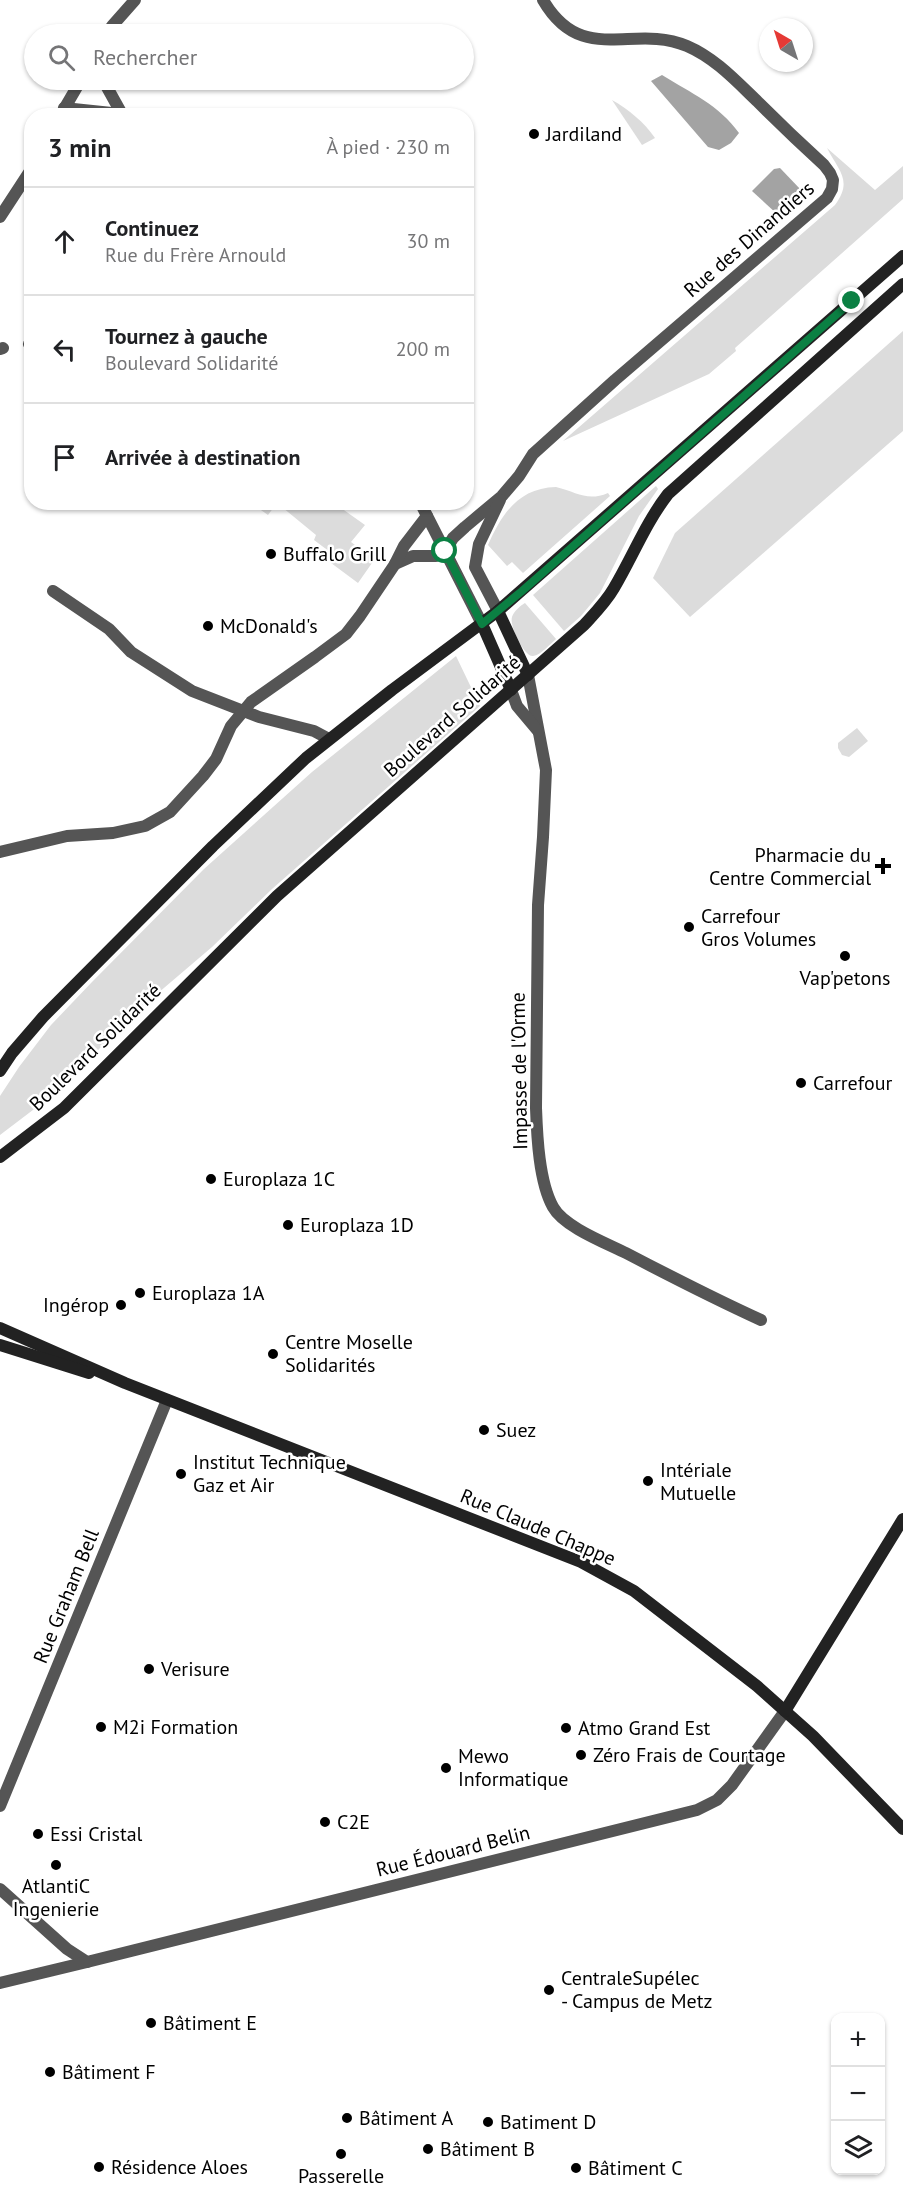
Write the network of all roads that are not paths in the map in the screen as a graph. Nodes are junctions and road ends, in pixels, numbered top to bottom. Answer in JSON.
{"nodes":[{"id":1,"x":135,"y":0,"type":"edge"},
{"id":2,"x":543,"y":0,"type":"edge"},
{"id":3,"x":114,"y":24,"type":"edge"},
{"id":4,"x":75,"y":90,"type":"edge"},
{"id":5,"x":108,"y":90,"type":"edge"},
{"id":6,"x":64,"y":108,"type":"edge"},
{"id":7,"x":118,"y":108,"type":"edge"},
{"id":8,"x":24,"y":180,"type":"edge"},
{"id":9,"x":0,"y":217,"type":"edge"},
{"id":10,"x":903,"y":256,"type":"edge"},
{"id":11,"x":903,"y":284,"type":"edge"},
{"id":12,"x":502,"y":496,"type":"junction"},
{"id":13,"x":424,"y":510,"type":"edge"},
{"id":14,"x":427,"y":516,"type":"junction"},
{"id":15,"x":445,"y":551,"type":"junction"},
{"id":16,"x":395,"y":564,"type":"junction"},
{"id":17,"x":53,"y":591,"type":"dead end"},
{"id":18,"x":498,"y":611,"type":"junction"},
{"id":19,"x":482,"y":624,"type":"junction"},
{"id":20,"x":528,"y":675,"type":"junction"},
{"id":21,"x":511,"y":690,"type":"junction"},
{"id":22,"x":244,"y":710,"type":"junction"},
{"id":23,"x":539,"y":732,"type":"junction"},
{"id":24,"x":329,"y":739,"type":"junction"},
{"id":25,"x":0,"y":852,"type":"edge"},
{"id":26,"x":0,"y":1071,"type":"edge"},
{"id":27,"x":0,"y":1157,"type":"edge"},
{"id":28,"x":761,"y":1320,"type":"dead end"},
{"id":29,"x":0,"y":1328,"type":"edge"},
{"id":30,"x":0,"y":1345,"type":"edge"},
{"id":31,"x":125,"y":1383,"type":"junction"},
{"id":32,"x":167,"y":1400,"type":"junction"},
{"id":33,"x":903,"y":1519,"type":"edge"},
{"id":34,"x":785,"y":1711,"type":"junction"},
{"id":35,"x":0,"y":1806,"type":"edge"},
{"id":36,"x":903,"y":1828,"type":"edge"},
{"id":37,"x":0,"y":1889,"type":"edge"},
{"id":38,"x":87,"y":1962,"type":"junction"},
{"id":39,"x":0,"y":1983,"type":"edge"}],
"edges":[{"from":1,"to":3,"type":"street"},
{"from":2,"to":12,"type":"street","name":"Rue des Dinandiers"},
{"from":4,"to":6,"type":"street"},
{"from":5,"to":7,"type":"street"},
{"from":8,"to":9,"type":"street"},
{"from":10,"to":18,"type":"main road"},
{"from":11,"to":20,"type":"main road","name":"Boulevard Solidarité"},
{"from":12,"to":15,"type":"street","name":"Rue des Dinandiers"},
{"from":12,"to":18,"type":"street","name":"Rue des Dinandiers"},
{"from":13,"to":14,"type":"street"},
{"from":14,"to":15,"type":"street"},
{"from":14,"to":16,"type":"street"},
{"from":15,"to":16,"type":"street"},
{"from":15,"to":19,"type":"street"},
{"from":16,"to":22,"type":"street"},
{"from":17,"to":22,"type":"street"},
{"from":18,"to":19,"type":"main road"},
{"from":18,"to":20,"type":"main road"},
{"from":19,"to":21,"type":"main road"},
{"from":19,"to":24,"type":"main road"},
{"from":20,"to":21,"type":"main road","name":"Boulevard Solidarité"},
{"from":20,"to":23,"type":"street","name":"Impasse de l'Orme"},
{"from":21,"to":23,"type":"street","name":"Impasse de l'Orme"},
{"from":21,"to":27,"type":"main road","name":"Boulevard Solidarité"},
{"from":22,"to":24,"type":"street"},
{"from":22,"to":25,"type":"street"},
{"from":23,"to":28,"type":"street","name":"Impasse de l'Orme"},
{"from":24,"to":26,"type":"main road"},
{"from":29,"to":31,"type":"main road","name":"Rue Claude Chappe"},
{"from":30,"to":31,"type":"main road","name":"Rue Claude Chappe"},
{"from":31,"to":32,"type":"main road","name":"Rue Claude Chappe"},
{"from":32,"to":34,"type":"main road","name":"Rue Claude Chappe"},
{"from":32,"to":35,"type":"street","name":"Rue Graham Bell"},
{"from":33,"to":34,"type":"main road"},
{"from":34,"to":36,"type":"main road","name":"Rue Claude Chappe"},
{"from":34,"to":38,"type":"street","name":"Rue Édouard Belin"},
{"from":37,"to":38,"type":"street"},
{"from":38,"to":39,"type":"street","name":"Rue Édouard Belin"}]}
